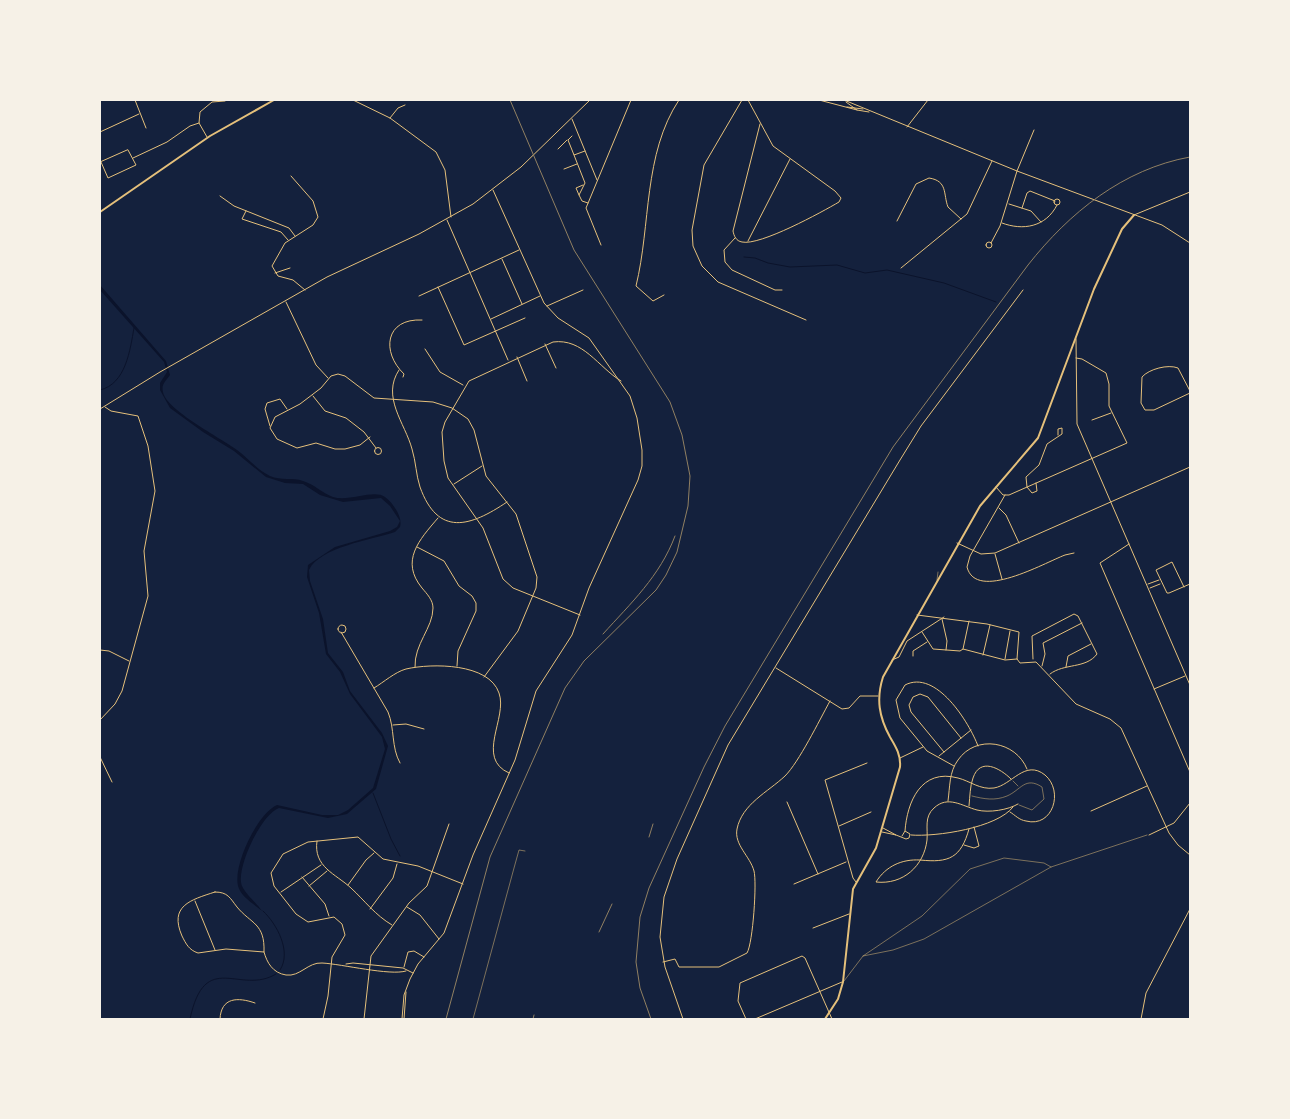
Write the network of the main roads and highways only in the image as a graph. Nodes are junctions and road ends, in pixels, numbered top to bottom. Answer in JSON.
{"nodes":[{"id":1,"x":274,"y":100,"type":"edge"},
{"id":2,"x":100,"y":212,"type":"edge"},
{"id":3,"x":1134,"y":215,"type":"road end"},
{"id":4,"x":825,"y":1019,"type":"edge"}],
"edges":[{"from":1,"to":2,"type":"main road"},
{"from":3,"to":4,"type":"main road"}]}
